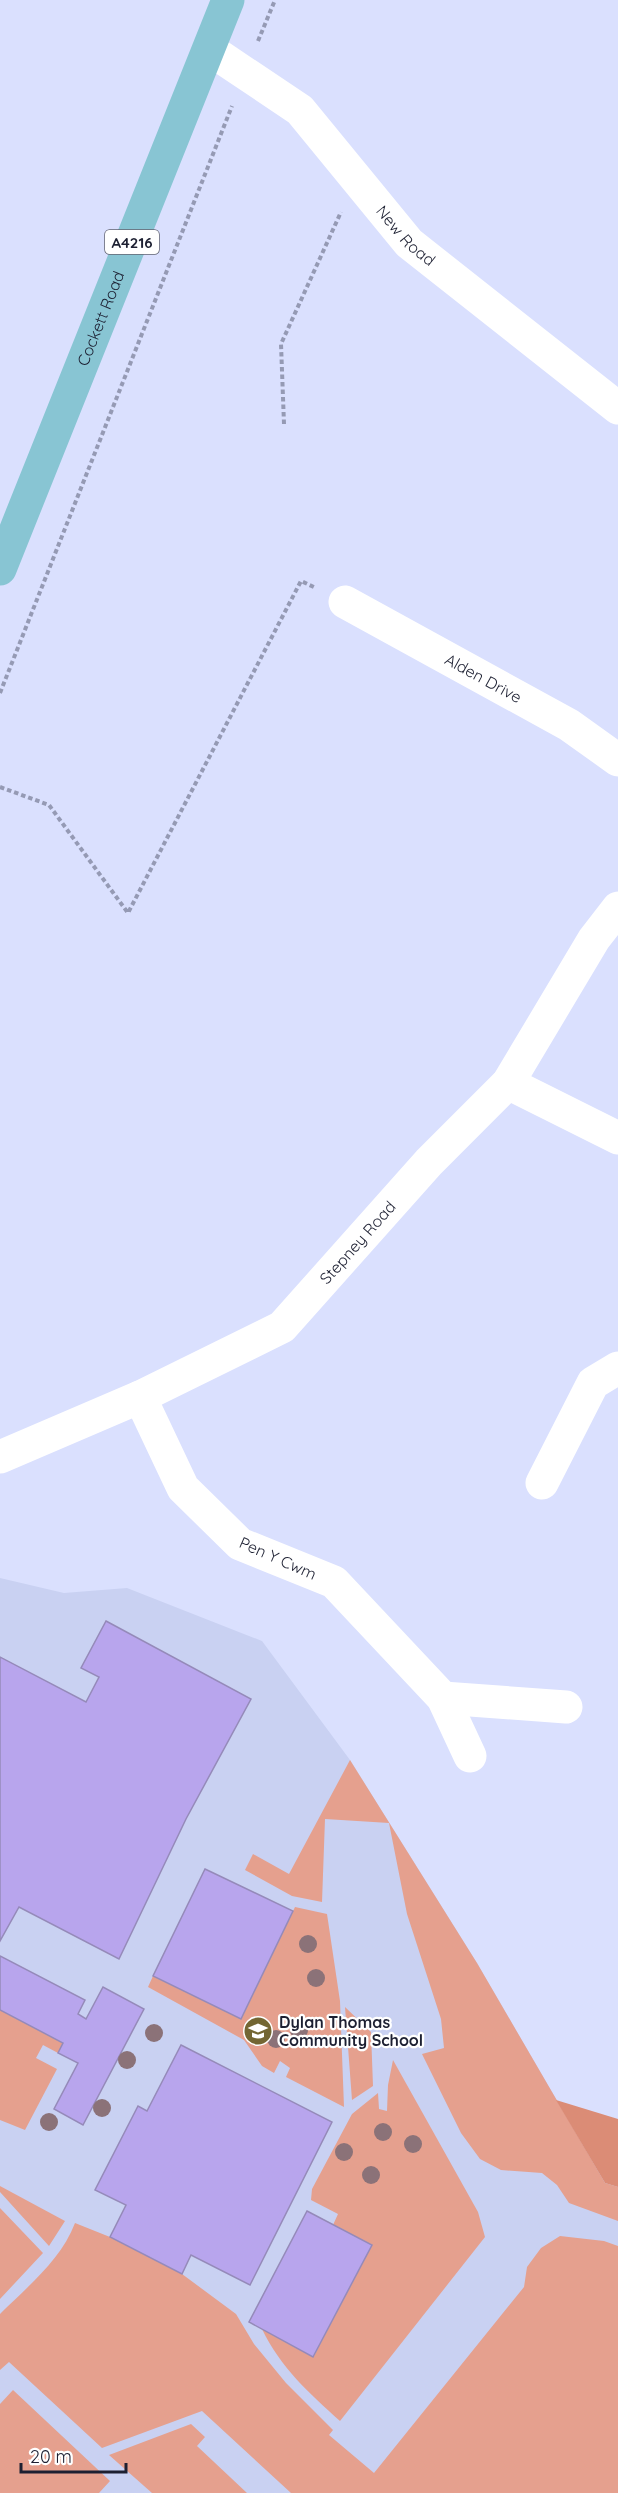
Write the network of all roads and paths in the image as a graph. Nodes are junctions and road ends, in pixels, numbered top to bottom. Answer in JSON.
{"nodes":[{"id":1,"x":228,"y":0,"type":"edge"},
{"id":2,"x":275,"y":0,"type":"edge"},
{"id":3,"x":209,"y":49,"type":"junction"},
{"id":4,"x":245,"y":73,"type":"junction"},
{"id":5,"x":356,"y":178,"type":"junction"},
{"id":6,"x":618,"y":408,"type":"edge"},
{"id":7,"x":284,"y":424,"type":"dead end"},
{"id":8,"x":0,"y":569,"type":"edge"},
{"id":9,"x":345,"y":602,"type":"joint"},
{"id":10,"x":0,"y":693,"type":"edge"},
{"id":11,"x":618,"y":760,"type":"edge"},
{"id":12,"x":0,"y":787,"type":"edge"},
{"id":13,"x":618,"y":908,"type":"edge"},
{"id":14,"x":508,"y":1083,"type":"junction"},
{"id":15,"x":618,"y":1138,"type":"edge"},
{"id":16,"x":618,"y":1368,"type":"edge"},
{"id":17,"x":140,"y":1397,"type":"junction"},
{"id":18,"x":0,"y":1456,"type":"edge"},
{"id":19,"x":542,"y":1483,"type":"dead end"},
{"id":20,"x":443,"y":1698,"type":"junction"},
{"id":21,"x":566,"y":1707,"type":"dead end"},
{"id":22,"x":470,"y":1756,"type":"dead end"}],
"edges":[{"from":1,"to":3,"type":"main road","name":"Cockett Road","number":"A4216"},
{"from":2,"to":4,"type":"path"},
{"from":3,"to":4,"type":"street","name":"New Road"},
{"from":3,"to":8,"type":"main road","name":"Cockett Road","number":"A4216"},
{"from":4,"to":5,"type":"street","name":"New Road"},
{"from":4,"to":10,"type":"path"},
{"from":5,"to":6,"type":"street","name":"New Road"},
{"from":5,"to":7,"type":"path"},
{"from":9,"to":11,"type":"street","name":"Alden Drive"},
{"from":9,"to":12,"type":"path"},
{"from":13,"to":14,"type":"street","name":"Stepney Road"},
{"from":14,"to":15,"type":"street"},
{"from":14,"to":17,"type":"street","name":"Stepney Road"},
{"from":16,"to":19,"type":"street"},
{"from":17,"to":18,"type":"street","name":"Stepney Road"},
{"from":17,"to":20,"type":"street","name":"Pen Y Cwm"},
{"from":20,"to":21,"type":"street"},
{"from":20,"to":22,"type":"street","name":"Pen Y Cwm"}]}
